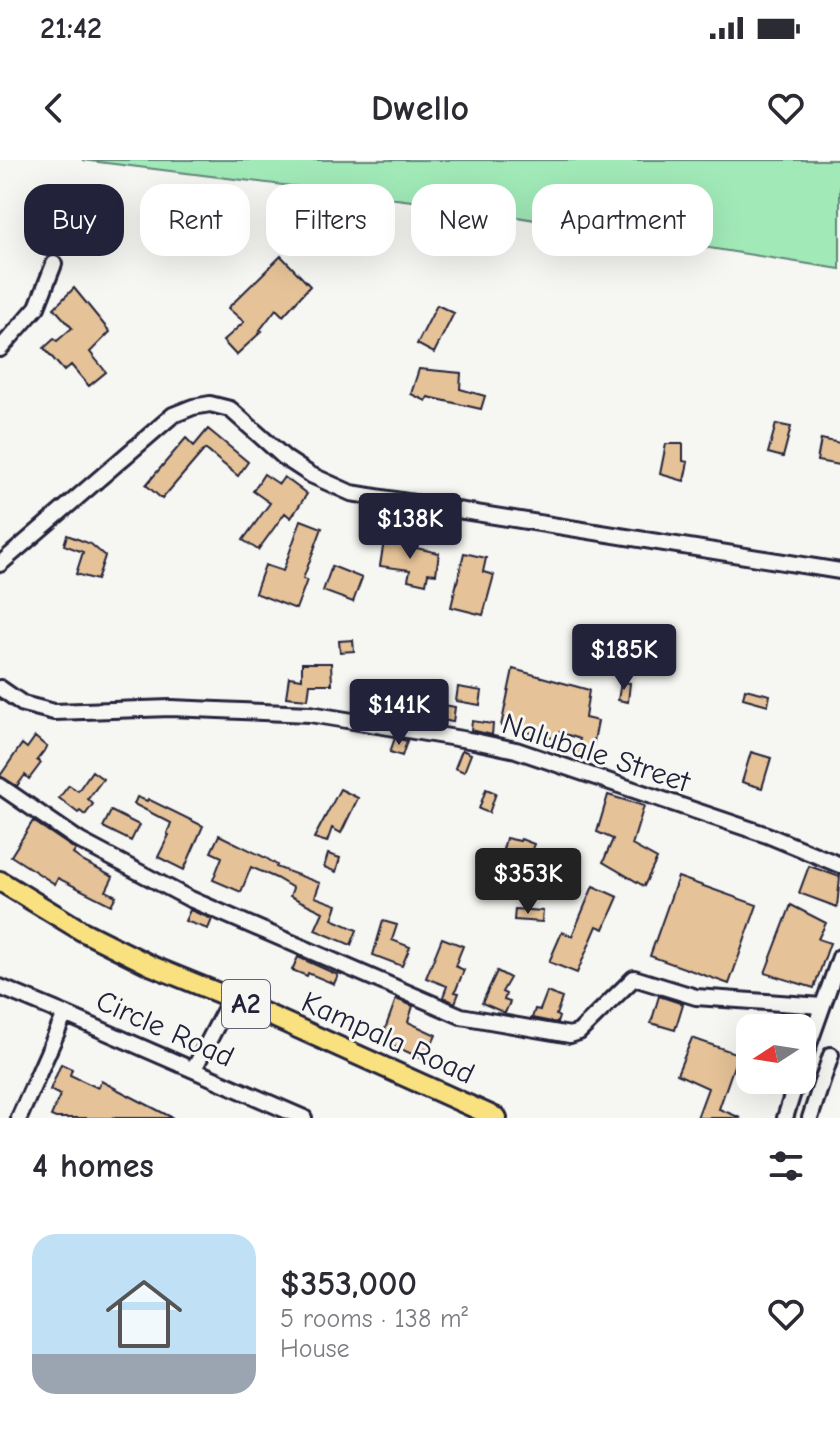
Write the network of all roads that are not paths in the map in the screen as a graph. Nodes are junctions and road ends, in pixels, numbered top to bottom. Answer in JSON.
{"nodes":[{"id":1,"x":54,"y":264,"type":"dead end"},
{"id":2,"x":0,"y":349,"type":"edge"},
{"id":3,"x":0,"y":564,"type":"edge"},
{"id":4,"x":840,"y":571,"type":"edge"},
{"id":5,"x":0,"y":688,"type":"edge"},
{"id":6,"x":0,"y":786,"type":"edge"},
{"id":7,"x":840,"y":865,"type":"edge"},
{"id":8,"x":0,"y":881,"type":"edge"},
{"id":9,"x":840,"y":957,"type":"edge"},
{"id":10,"x":0,"y":987,"type":"edge"},
{"id":11,"x":231,"y":998,"type":"junction"},
{"id":12,"x":822,"y":1006,"type":"junction"},
{"id":13,"x":65,"y":1014,"type":"junction"},
{"id":14,"x":816,"y":1022,"type":"edge"},
{"id":15,"x":816,"y":1050,"type":"edge"},
{"id":16,"x":836,"y":1057,"type":"edge"},
{"id":17,"x":194,"y":1069,"type":"junction"},
{"id":18,"x":793,"y":1094,"type":"edge"},
{"id":19,"x":19,"y":1118,"type":"edge"},
{"id":20,"x":304,"y":1118,"type":"edge"},
{"id":21,"x":497,"y":1118,"type":"edge"},
{"id":22,"x":785,"y":1118,"type":"edge"},
{"id":23,"x":810,"y":1118,"type":"edge"}],
"edges":[{"from":1,"to":2,"type":"street"},
{"from":3,"to":4,"type":"street"},
{"from":5,"to":7,"type":"street","name":"Nalubale Street"},
{"from":6,"to":12,"type":"street"},
{"from":8,"to":11,"type":"main road","name":"Kampala Road","number":"A2"},
{"from":9,"to":12,"type":"street"},
{"from":10,"to":13,"type":"street"},
{"from":11,"to":17,"type":"street"},
{"from":11,"to":21,"type":"main road","name":"Kampala Road","number":"A2"},
{"from":12,"to":14,"type":"street"},
{"from":13,"to":17,"type":"street","name":"Circle Road"},
{"from":13,"to":19,"type":"street","name":"Circle Road"},
{"from":15,"to":16,"type":"street"},
{"from":16,"to":23,"type":"street"},
{"from":17,"to":20,"type":"street","name":"Circle Road"},
{"from":18,"to":22,"type":"street"}]}
